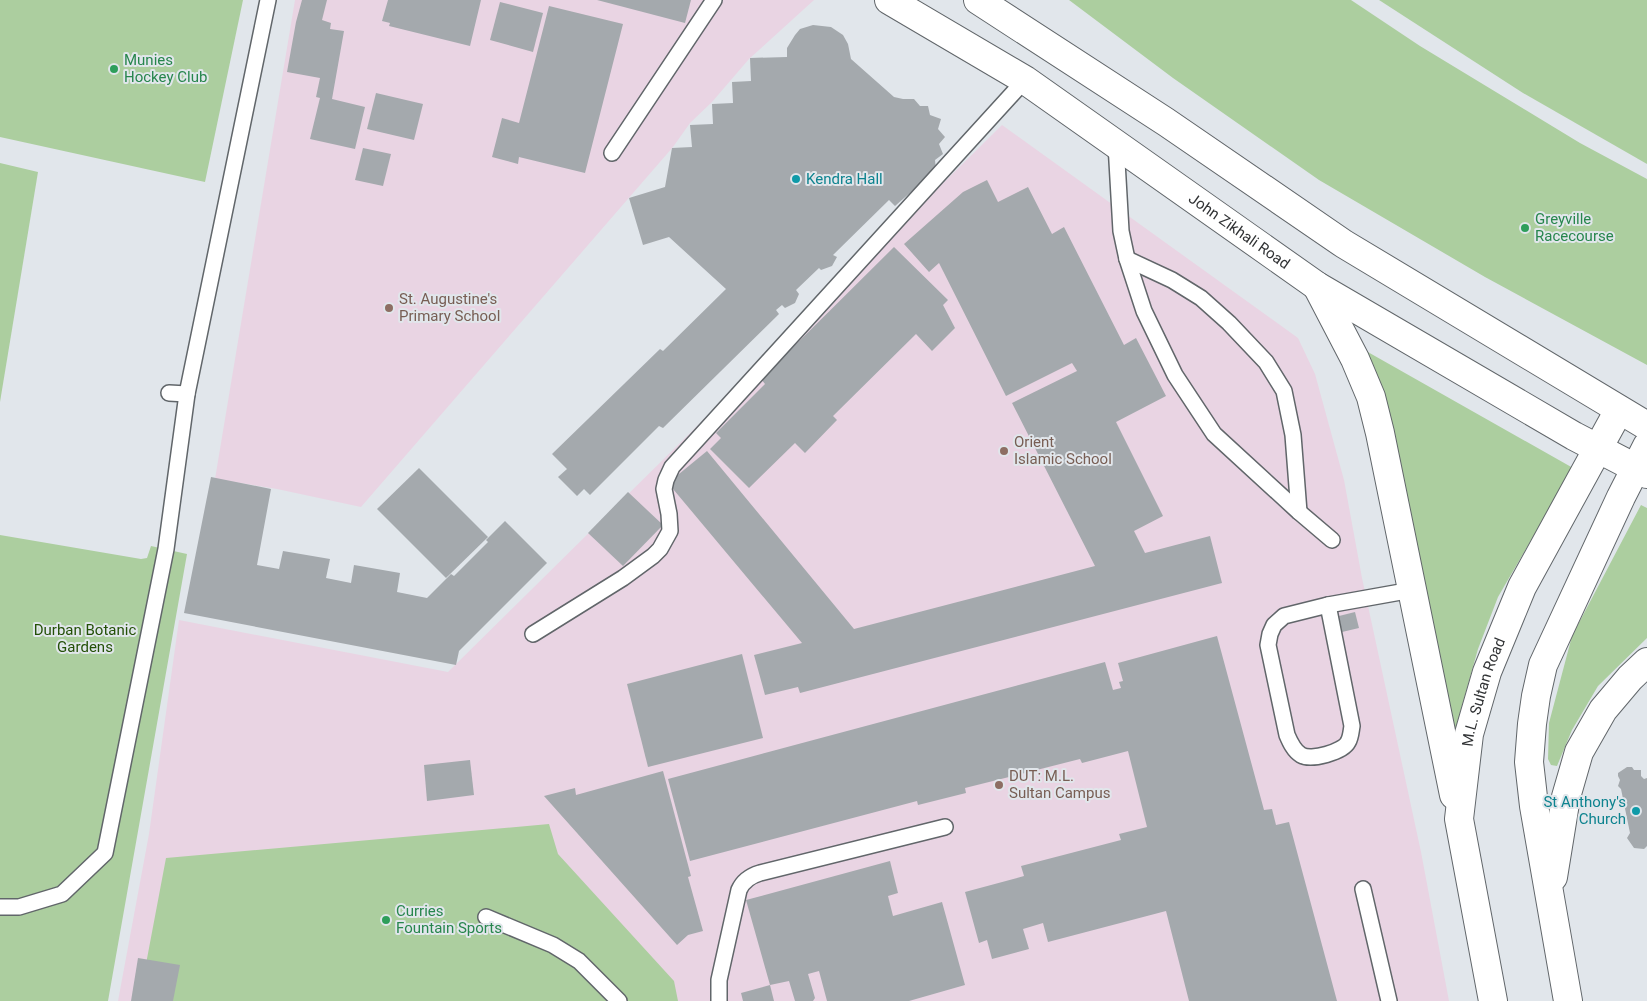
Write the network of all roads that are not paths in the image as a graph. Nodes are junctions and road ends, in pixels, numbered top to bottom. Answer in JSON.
{"nodes":[{"id":1,"x":268,"y":0,"type":"edge"},
{"id":2,"x":714,"y":0,"type":"edge"},
{"id":3,"x":889,"y":0,"type":"edge"},
{"id":4,"x":978,"y":0,"type":"edge"},
{"id":5,"x":1025,"y":80,"type":"junction"},
{"id":6,"x":1116,"y":144,"type":"junction"},
{"id":7,"x":612,"y":153,"type":"dead end"},
{"id":8,"x":1127,"y":259,"type":"junction"},
{"id":9,"x":1317,"y":286,"type":"junction"},
{"id":10,"x":169,"y":394,"type":"dead end"},
{"id":11,"x":187,"y":394,"type":"junction"},
{"id":12,"x":1619,"y":410,"type":"junction"},
{"id":13,"x":1647,"y":426,"type":"edge"},
{"id":14,"x":1599,"y":448,"type":"junction"},
{"id":15,"x":1643,"y":463,"type":"edge"},
{"id":16,"x":1299,"y":512,"type":"junction"},
{"id":17,"x":1332,"y":540,"type":"dead end"},
{"id":18,"x":1412,"y":590,"type":"junction"},
{"id":19,"x":1328,"y":605,"type":"junction"},
{"id":20,"x":532,"y":634,"type":"dead end"},
{"id":21,"x":1647,"y":662,"type":"edge"},
{"id":22,"x":1459,"y":819,"type":"junction"},
{"id":23,"x":945,"y":827,"type":"dead end"},
{"id":24,"x":1363,"y":889,"type":"dead end"},
{"id":25,"x":1550,"y":899,"type":"junction"},
{"id":26,"x":0,"y":907,"type":"edge"},
{"id":27,"x":486,"y":917,"type":"dead end"},
{"id":28,"x":619,"y":1001,"type":"edge"},
{"id":29,"x":719,"y":1001,"type":"edge"},
{"id":30,"x":1389,"y":1001,"type":"edge"},
{"id":31,"x":1493,"y":1001,"type":"edge"},
{"id":32,"x":1568,"y":1001,"type":"edge"}],
"edges":[{"from":1,"to":11,"type":"lane"},
{"from":2,"to":7,"type":"lane"},
{"from":3,"to":5,"type":"main road","name":"John Zikhali Road"},
{"from":4,"to":12,"type":"main road"},
{"from":5,"to":6,"type":"main road","name":"John Zikhali Road"},
{"from":5,"to":20,"type":"lane"},
{"from":6,"to":8,"type":"lane"},
{"from":6,"to":9,"type":"main road","name":"John Zikhali Road"},
{"from":8,"to":16,"type":"lane"},
{"from":8,"to":16,"type":"lane"},
{"from":9,"to":14,"type":"main road","name":"John Zikhali Road"},
{"from":9,"to":18,"type":"main road"},
{"from":10,"to":11,"type":"lane"},
{"from":11,"to":26,"type":"lane"},
{"from":12,"to":13,"type":"main road"},
{"from":12,"to":14,"type":"main road","name":"M.L. Sultan Road"},
{"from":14,"to":15,"type":"main road","name":"John Zikhali Road"},
{"from":14,"to":22,"type":"main road","name":"M.L. Sultan Road"},
{"from":15,"to":25,"type":"main road"},
{"from":16,"to":17,"type":"lane"},
{"from":18,"to":19,"type":"lane"},
{"from":18,"to":22,"type":"main road"},
{"from":19,"to":19,"type":"lane"},
{"from":21,"to":25,"type":"main road"},
{"from":22,"to":31,"type":"main road","name":"M.L. Sultan Road"},
{"from":23,"to":29,"type":"lane"},
{"from":24,"to":30,"type":"lane"},
{"from":25,"to":32,"type":"main road"},
{"from":27,"to":28,"type":"lane"}]}
